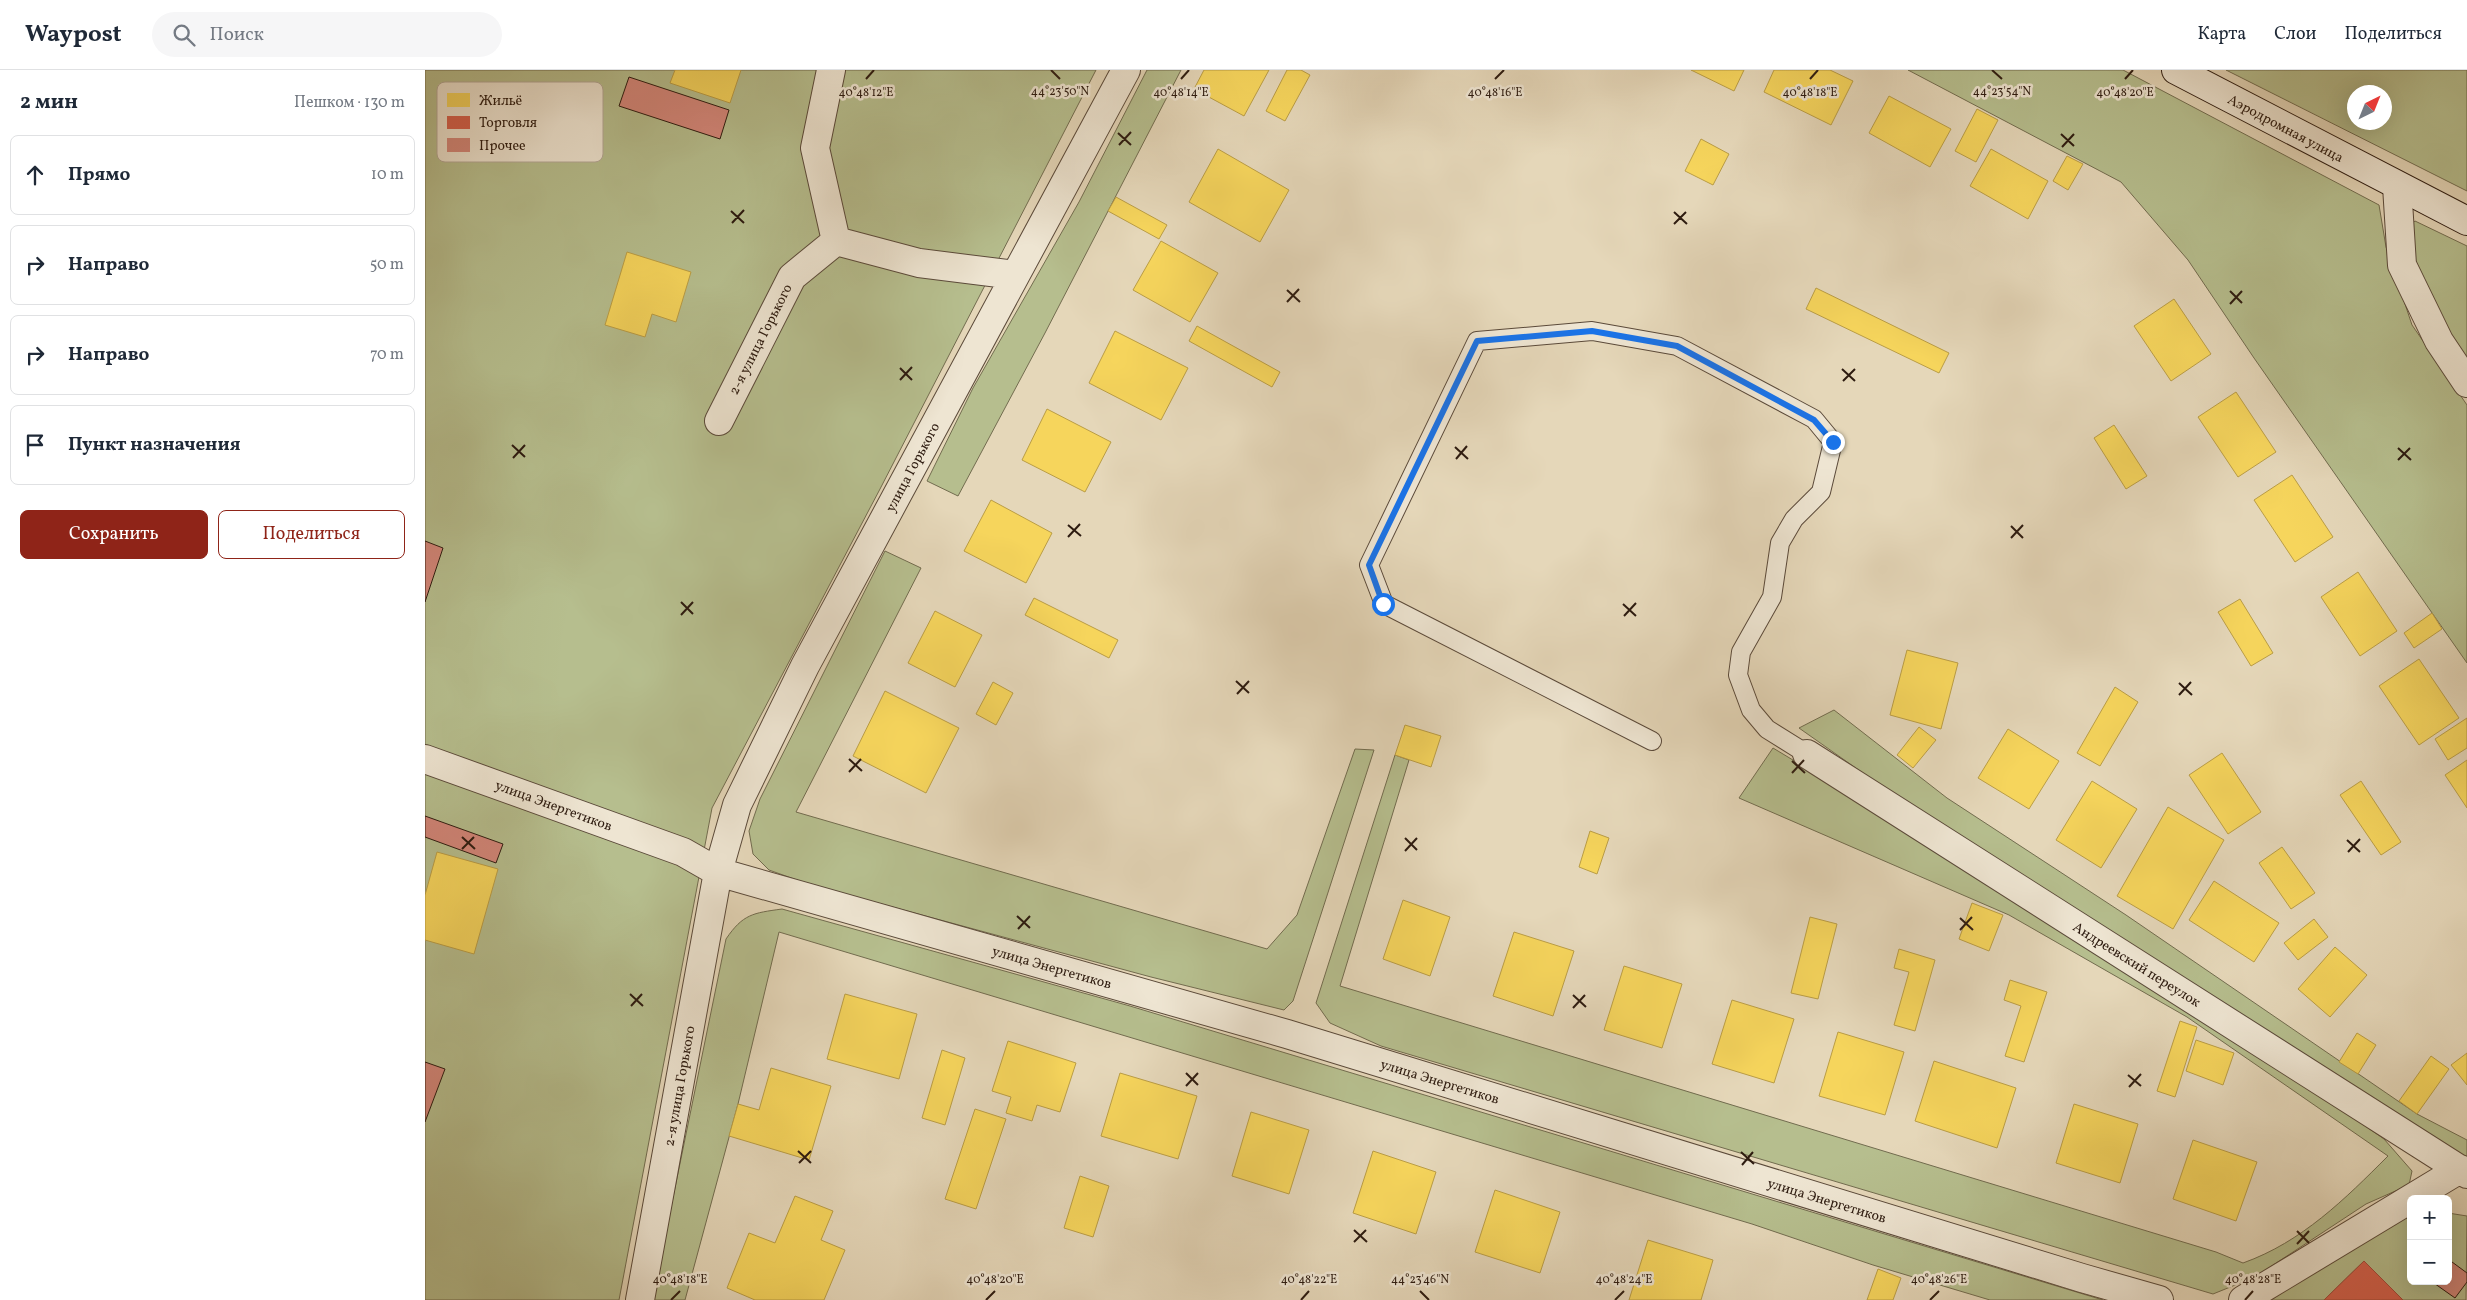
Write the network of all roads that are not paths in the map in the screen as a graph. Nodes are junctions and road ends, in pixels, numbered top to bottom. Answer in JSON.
{"nodes":[{"id":1,"x":831,"y":70,"type":"edge"},
{"id":2,"x":1126,"y":70,"type":"edge"},
{"id":3,"x":2176,"y":70,"type":"edge"},
{"id":4,"x":2397,"y":186,"type":"junction"},
{"id":5,"x":2467,"y":221,"type":"edge"},
{"id":6,"x":836,"y":241,"type":"junction"},
{"id":7,"x":1015,"y":276,"type":"junction"},
{"id":8,"x":2467,"y":383,"type":"edge"},
{"id":9,"x":719,"y":421,"type":"dead end"},
{"id":10,"x":1651,"y":742,"type":"dead end"},
{"id":11,"x":1807,"y":754,"type":"joint"},
{"id":12,"x":425,"y":759,"type":"edge"},
{"id":13,"x":719,"y":872,"type":"junction"},
{"id":14,"x":2463,"y":1171,"type":"edge"},
{"id":15,"x":640,"y":1300,"type":"edge"},
{"id":16,"x":2159,"y":1300,"type":"edge"},
{"id":17,"x":2243,"y":1300,"type":"edge"}],
"edges":[{"from":1,"to":6,"type":"street"},
{"from":2,"to":7,"type":"street","name":"улица Горького"},
{"from":3,"to":4,"type":"street","name":"Аэродромная улица"},
{"from":4,"to":5,"type":"street","name":"Аэродромная улица"},
{"from":4,"to":8,"type":"street"},
{"from":6,"to":7,"type":"street"},
{"from":6,"to":9,"type":"street","name":"2-я улица Горького"},
{"from":7,"to":13,"type":"street","name":"улица Горького"},
{"from":10,"to":11,"type":"lane"},
{"from":11,"to":14,"type":"street","name":"Андреевский переулок"},
{"from":12,"to":13,"type":"street","name":"улица Энергетиков"},
{"from":13,"to":15,"type":"street","name":"2-я улица Горького"},
{"from":13,"to":16,"type":"street","name":"улица Энергетиков"},
{"from":14,"to":17,"type":"street"}]}
